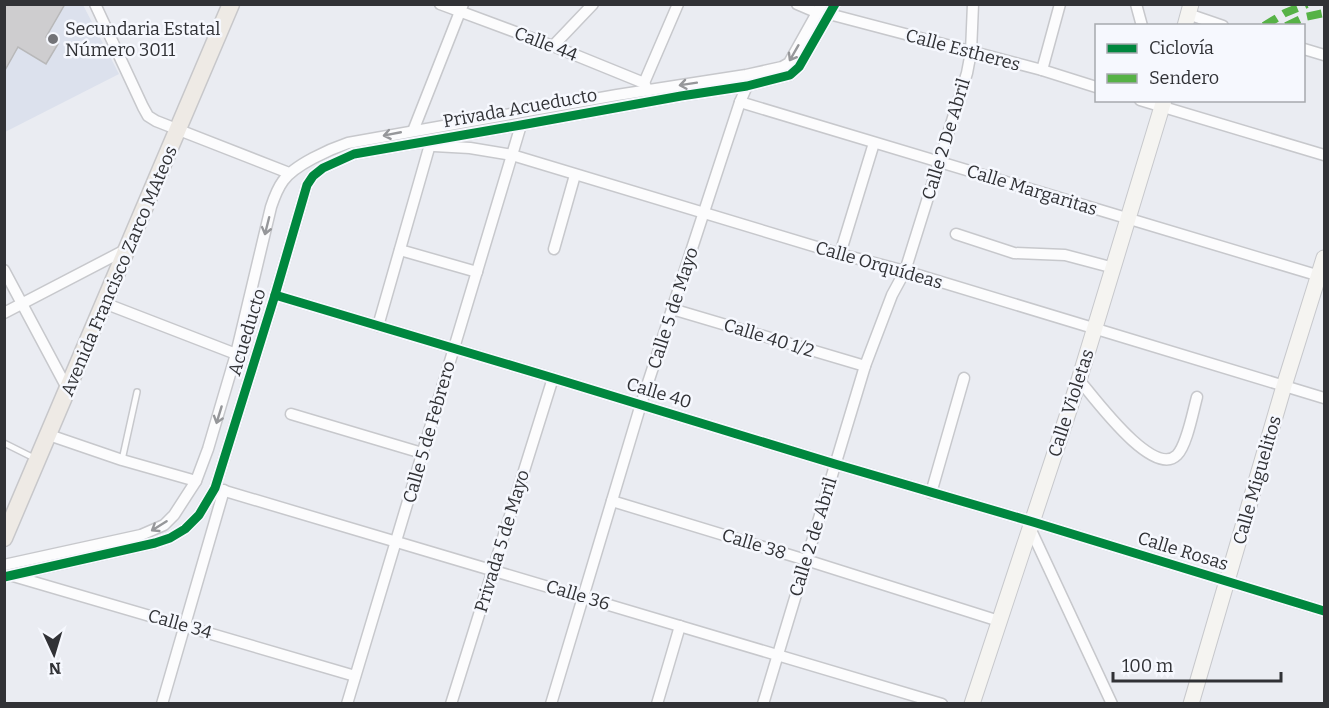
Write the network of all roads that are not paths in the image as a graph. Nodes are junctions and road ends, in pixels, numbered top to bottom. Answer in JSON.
{"nodes":[{"id":1,"x":95,"y":4,"type":"edge"},
{"id":2,"x":231,"y":4,"type":"edge"},
{"id":3,"x":440,"y":4,"type":"edge"},
{"id":4,"x":593,"y":4,"type":"edge"},
{"id":5,"x":678,"y":4,"type":"edge"},
{"id":6,"x":797,"y":4,"type":"edge"},
{"id":7,"x":973,"y":4,"type":"edge"},
{"id":8,"x":1060,"y":4,"type":"edge"},
{"id":9,"x":1136,"y":4,"type":"edge"},
{"id":10,"x":461,"y":8,"type":"edge"},
{"id":11,"x":826,"y":9,"type":"edge"},
{"id":12,"x":1188,"y":15,"type":"edge"},
{"id":13,"x":1141,"y":24,"type":"edge"},
{"id":14,"x":1217,"y":24,"type":"edge"},
{"id":15,"x":553,"y":46,"type":"junction"},
{"id":16,"x":1305,"y":49,"type":"edge"},
{"id":17,"x":971,"y":52,"type":"junction"},
{"id":18,"x":1324,"y":55,"type":"edge"},
{"id":19,"x":1042,"y":70,"type":"junction"},
{"id":20,"x":747,"y":81,"type":"junction"},
{"id":21,"x":646,"y":87,"type":"junction"},
{"id":22,"x":1095,"y":87,"type":"edge"},
{"id":23,"x":740,"y":102,"type":"junction"},
{"id":24,"x":1164,"y":104,"type":"edge"},
{"id":25,"x":477,"y":121,"type":"junction"},
{"id":26,"x":521,"y":125,"type":"junction"},
{"id":27,"x":179,"y":130,"type":"junction"},
{"id":28,"x":413,"y":131,"type":"junction"},
{"id":29,"x":479,"y":133,"type":"junction"},
{"id":30,"x":430,"y":143,"type":"junction"},
{"id":31,"x":874,"y":143,"type":"junction"},
{"id":32,"x":1324,"y":155,"type":"edge"},
{"id":33,"x":512,"y":156,"type":"junction"},
{"id":34,"x":940,"y":162,"type":"junction"},
{"id":35,"x":290,"y":173,"type":"junction"},
{"id":36,"x":575,"y":175,"type":"junction"},
{"id":37,"x":307,"y":185,"type":"joint"},
{"id":38,"x":704,"y":213,"type":"junction"},
{"id":39,"x":1129,"y":219,"type":"junction"},
{"id":40,"x":956,"y":234,"type":"dead end"},
{"id":41,"x":128,"y":248,"type":"junction"},
{"id":42,"x":554,"y":249,"type":"dead end"},
{"id":43,"x":400,"y":250,"type":"junction"},
{"id":44,"x":840,"y":254,"type":"junction"},
{"id":45,"x":1324,"y":258,"type":"edge"},
{"id":46,"x":1114,"y":268,"type":"junction"},
{"id":47,"x":4,"y":270,"type":"edge"},
{"id":48,"x":905,"y":271,"type":"junction"},
{"id":49,"x":477,"y":272,"type":"junction"},
{"id":50,"x":1322,"y":276,"type":"edge"},
{"id":51,"x":275,"y":295,"type":"junction"},
{"id":52,"x":105,"y":303,"type":"junction"},
{"id":53,"x":22,"y":304,"type":"junction"},
{"id":54,"x":672,"y":309,"type":"junction"},
{"id":55,"x":4,"y":314,"type":"edge"},
{"id":56,"x":378,"y":326,"type":"junction"},
{"id":57,"x":1095,"y":329,"type":"junction"},
{"id":58,"x":454,"y":348,"type":"junction"},
{"id":59,"x":236,"y":354,"type":"junction"},
{"id":60,"x":865,"y":366,"type":"junction"},
{"id":61,"x":553,"y":378,"type":"junction"},
{"id":62,"x":963,"y":378,"type":"dead end"},
{"id":63,"x":1079,"y":380,"type":"junction"},
{"id":64,"x":1284,"y":386,"type":"junction"},
{"id":65,"x":68,"y":390,"type":"junction"},
{"id":66,"x":138,"y":392,"type":"dead end"},
{"id":67,"x":1197,"y":397,"type":"dead end"},
{"id":68,"x":1324,"y":398,"type":"edge"},
{"id":69,"x":641,"y":404,"type":"junction"},
{"id":70,"x":291,"y":414,"type":"dead end"},
{"id":71,"x":49,"y":435,"type":"junction"},
{"id":72,"x":4,"y":442,"type":"edge"},
{"id":73,"x":422,"y":453,"type":"junction"},
{"id":74,"x":38,"y":460,"type":"junction"},
{"id":75,"x":122,"y":460,"type":"junction"},
{"id":76,"x":835,"y":464,"type":"junction"},
{"id":77,"x":196,"y":481,"type":"junction"},
{"id":78,"x":219,"y":489,"type":"junction"},
{"id":79,"x":931,"y":493,"type":"junction"},
{"id":80,"x":612,"y":501,"type":"junction"},
{"id":81,"x":1031,"y":525,"type":"junction"},
{"id":82,"x":4,"y":538,"type":"edge"},
{"id":83,"x":397,"y":541,"type":"junction"},
{"id":84,"x":806,"y":560,"type":"junction"},
{"id":85,"x":4,"y":565,"type":"edge"},
{"id":86,"x":493,"y":570,"type":"junction"},
{"id":87,"x":7,"y":575,"type":"edge"},
{"id":88,"x":1227,"y":582,"type":"junction"},
{"id":89,"x":584,"y":597,"type":"junction"},
{"id":90,"x":1324,"y":611,"type":"edge"},
{"id":91,"x":999,"y":621,"type":"junction"},
{"id":92,"x":185,"y":626,"type":"junction"},
{"id":93,"x":680,"y":626,"type":"junction"},
{"id":94,"x":778,"y":655,"type":"junction"},
{"id":95,"x":355,"y":676,"type":"junction"},
{"id":96,"x":162,"y":704,"type":"edge"},
{"id":97,"x":347,"y":704,"type":"edge"},
{"id":98,"x":451,"y":704,"type":"edge"},
{"id":99,"x":551,"y":704,"type":"edge"},
{"id":100,"x":657,"y":704,"type":"edge"},
{"id":101,"x":763,"y":704,"type":"edge"},
{"id":102,"x":942,"y":704,"type":"edge"},
{"id":103,"x":972,"y":704,"type":"edge"},
{"id":104,"x":1112,"y":704,"type":"edge"},
{"id":105,"x":1191,"y":704,"type":"edge"}],
"edges":[{"from":1,"to":27,"type":"street"},
{"from":2,"to":27,"type":"main road","name":"Avenida Francisco Zarco MAteos"},
{"from":3,"to":10,"type":"street","name":"Calle 44"},
{"from":4,"to":15,"type":"street"},
{"from":5,"to":21,"type":"street"},
{"from":6,"to":11,"type":"street","name":"Calle Estheres"},
{"from":7,"to":17,"type":"street","name":"Calle 2 De Abril"},
{"from":8,"to":19,"type":"street"},
{"from":9,"to":13,"type":"street"},
{"from":10,"to":15,"type":"street","name":"Calle 44"},
{"from":10,"to":28,"type":"street"},
{"from":11,"to":17,"type":"street","name":"Calle Estheres"},
{"from":11,"to":20,"type":"street"},
{"from":12,"to":14,"type":"street"},
{"from":15,"to":21,"type":"street","name":"Calle 44"},
{"from":16,"to":18,"type":"street"},
{"from":17,"to":19,"type":"street","name":"Calle Estheres"},
{"from":17,"to":34,"type":"street","name":"Calle 2 De Abril"},
{"from":19,"to":22,"type":"street","name":"Calle Estheres"},
{"from":20,"to":21,"type":"street","name":"Privada Acueducto","one_way":true},
{"from":20,"to":23,"type":"street","name":"Calle 5 de Mayo"},
{"from":20,"to":26,"type":"street","name":"Privada Acueducto"},
{"from":21,"to":25,"type":"street","name":"Privada Acueducto"},
{"from":23,"to":31,"type":"street","name":"Calle Margaritas"},
{"from":23,"to":38,"type":"street","name":"Calle 5 de Mayo"},
{"from":24,"to":32,"type":"street"},
{"from":24,"to":39,"type":"street","name":"Calle Violetas"},
{"from":25,"to":28,"type":"street","name":"Privada Acueducto"},
{"from":25,"to":29,"type":"street"},
{"from":26,"to":29,"type":"street","name":"Privada Acueducto"},
{"from":26,"to":33,"type":"street","name":"Calle 5 de Febrero"},
{"from":27,"to":35,"type":"street"},
{"from":27,"to":41,"type":"main road","name":"Avenida Francisco Zarco MAteos"},
{"from":28,"to":35,"type":"street","name":"Privada Acueducto","one_way":true},
{"from":29,"to":30,"type":"street","name":"Privada Acueducto"},
{"from":30,"to":33,"type":"street","name":"Calle Orquídeas"},
{"from":30,"to":37,"type":"street","name":"Privada Acueducto"},
{"from":30,"to":43,"type":"street"},
{"from":31,"to":34,"type":"street","name":"Calle Margaritas"},
{"from":31,"to":44,"type":"street"},
{"from":33,"to":36,"type":"street","name":"Calle Orquídeas"},
{"from":33,"to":49,"type":"street","name":"Calle 5 de Febrero"},
{"from":34,"to":39,"type":"street","name":"Calle Margaritas"},
{"from":34,"to":48,"type":"street","name":"Calle 2 De Abril"},
{"from":35,"to":59,"type":"street","name":"Acueducto","one_way":true},
{"from":36,"to":38,"type":"street","name":"Calle Orquídeas"},
{"from":36,"to":42,"type":"street"},
{"from":37,"to":51,"type":"street","name":"Acueducto"},
{"from":38,"to":44,"type":"street","name":"Calle Orquídeas"},
{"from":38,"to":54,"type":"street","name":"Calle 5 de Mayo"},
{"from":39,"to":46,"type":"street","name":"Calle Violetas"},
{"from":39,"to":50,"type":"street","name":"Calle Margaritas"},
{"from":40,"to":46,"type":"street"},
{"from":41,"to":52,"type":"main road","name":"Avenida Francisco Zarco MAteos"},
{"from":41,"to":53,"type":"street"},
{"from":43,"to":49,"type":"street"},
{"from":43,"to":56,"type":"street"},
{"from":44,"to":48,"type":"street","name":"Calle Orquídeas"},
{"from":45,"to":50,"type":"street","name":"Calle Miguelitos"},
{"from":46,"to":57,"type":"street","name":"Calle Violetas"},
{"from":47,"to":53,"type":"street"},
{"from":48,"to":57,"type":"street","name":"Calle Orquídeas"},
{"from":48,"to":60,"type":"street","name":"Calle 2 de Abril"},
{"from":49,"to":58,"type":"street","name":"Calle 5 de Febrero"},
{"from":50,"to":64,"type":"street","name":"Calle Miguelitos"},
{"from":51,"to":56,"type":"street","name":"Calle 40"},
{"from":51,"to":78,"type":"street","name":"Acueducto"},
{"from":52,"to":59,"type":"street"},
{"from":52,"to":65,"type":"main road","name":"Avenida Francisco Zarco MAteos"},
{"from":53,"to":55,"type":"street"},
{"from":53,"to":65,"type":"street"},
{"from":54,"to":60,"type":"street","name":"Calle 40 1/2"},
{"from":54,"to":69,"type":"street","name":"Calle 5 de Mayo"},
{"from":56,"to":58,"type":"street","name":"Calle 40"},
{"from":57,"to":63,"type":"street","name":"Calle Violetas"},
{"from":57,"to":64,"type":"street","name":"Calle Orquídeas"},
{"from":58,"to":61,"type":"street","name":"Calle 40"},
{"from":58,"to":73,"type":"street","name":"Calle 5 de Febrero"},
{"from":59,"to":77,"type":"street","name":"Acueducto","one_way":true},
{"from":60,"to":76,"type":"street","name":"Calle 2 de Abril"},
{"from":61,"to":69,"type":"street","name":"Calle 40"},
{"from":61,"to":86,"type":"street","name":"Privada 5 de Mayo"},
{"from":62,"to":79,"type":"street"},
{"from":63,"to":67,"type":"street"},
{"from":63,"to":81,"type":"street","name":"Calle Violetas"},
{"from":64,"to":68,"type":"street","name":"Calle Orquídeas"},
{"from":64,"to":88,"type":"street","name":"Calle Miguelitos"},
{"from":65,"to":71,"type":"main road","name":"Avenida Francisco Zarco MAteos"},
{"from":66,"to":75,"type":"lane"},
{"from":69,"to":76,"type":"street","name":"Calle 40"},
{"from":69,"to":80,"type":"street","name":"Calle 5 de Mayo"},
{"from":70,"to":73,"type":"street"},
{"from":71,"to":74,"type":"main road","name":"Avenida Francisco Zarco MAteos"},
{"from":71,"to":75,"type":"street"},
{"from":72,"to":74,"type":"lane"},
{"from":73,"to":83,"type":"street","name":"Calle 5 de Febrero"},
{"from":74,"to":82,"type":"main road","name":"Avenida Francisco Zarco MAteos"},
{"from":75,"to":77,"type":"street"},
{"from":76,"to":79,"type":"street","name":"Calle 40"},
{"from":76,"to":84,"type":"street","name":"Calle 2 de Abril"},
{"from":77,"to":85,"type":"street","one_way":true},
{"from":78,"to":83,"type":"street","name":"Calle 36"},
{"from":78,"to":87,"type":"street"},
{"from":78,"to":92,"type":"street"},
{"from":79,"to":81,"type":"street","name":"Calle 40"},
{"from":80,"to":84,"type":"street","name":"Calle 38"},
{"from":80,"to":89,"type":"street","name":"Calle 5 de Mayo"},
{"from":81,"to":88,"type":"street","name":"Calle Rosas"},
{"from":81,"to":91,"type":"street","name":"Calle Violetas"},
{"from":81,"to":104,"type":"street"},
{"from":83,"to":86,"type":"street","name":"Calle 36"},
{"from":83,"to":95,"type":"street","name":"Calle 5 de Febrero"},
{"from":84,"to":91,"type":"street","name":"Calle 38"},
{"from":84,"to":94,"type":"street","name":"Calle 2 de Abril"},
{"from":86,"to":89,"type":"street","name":"Calle 36"},
{"from":86,"to":98,"type":"street","name":"Privada 5 de Mayo"},
{"from":87,"to":92,"type":"street","name":"Calle 34"},
{"from":88,"to":90,"type":"street","name":"Calle Rosas"},
{"from":88,"to":105,"type":"street","name":"Calle Miguelitos"},
{"from":89,"to":93,"type":"street","name":"Calle 36"},
{"from":89,"to":99,"type":"street","name":"Calle 5 de Mayo"},
{"from":91,"to":103,"type":"street","name":"Calle Violetas"},
{"from":92,"to":95,"type":"street","name":"Calle 34"},
{"from":92,"to":96,"type":"street"},
{"from":93,"to":94,"type":"street","name":"Calle 36"},
{"from":93,"to":100,"type":"street"},
{"from":94,"to":101,"type":"street","name":"Calle 2 de Abril"},
{"from":94,"to":102,"type":"street","name":"Calle 36"},
{"from":95,"to":97,"type":"street","name":"Calle 5 de Febrero"}]}
